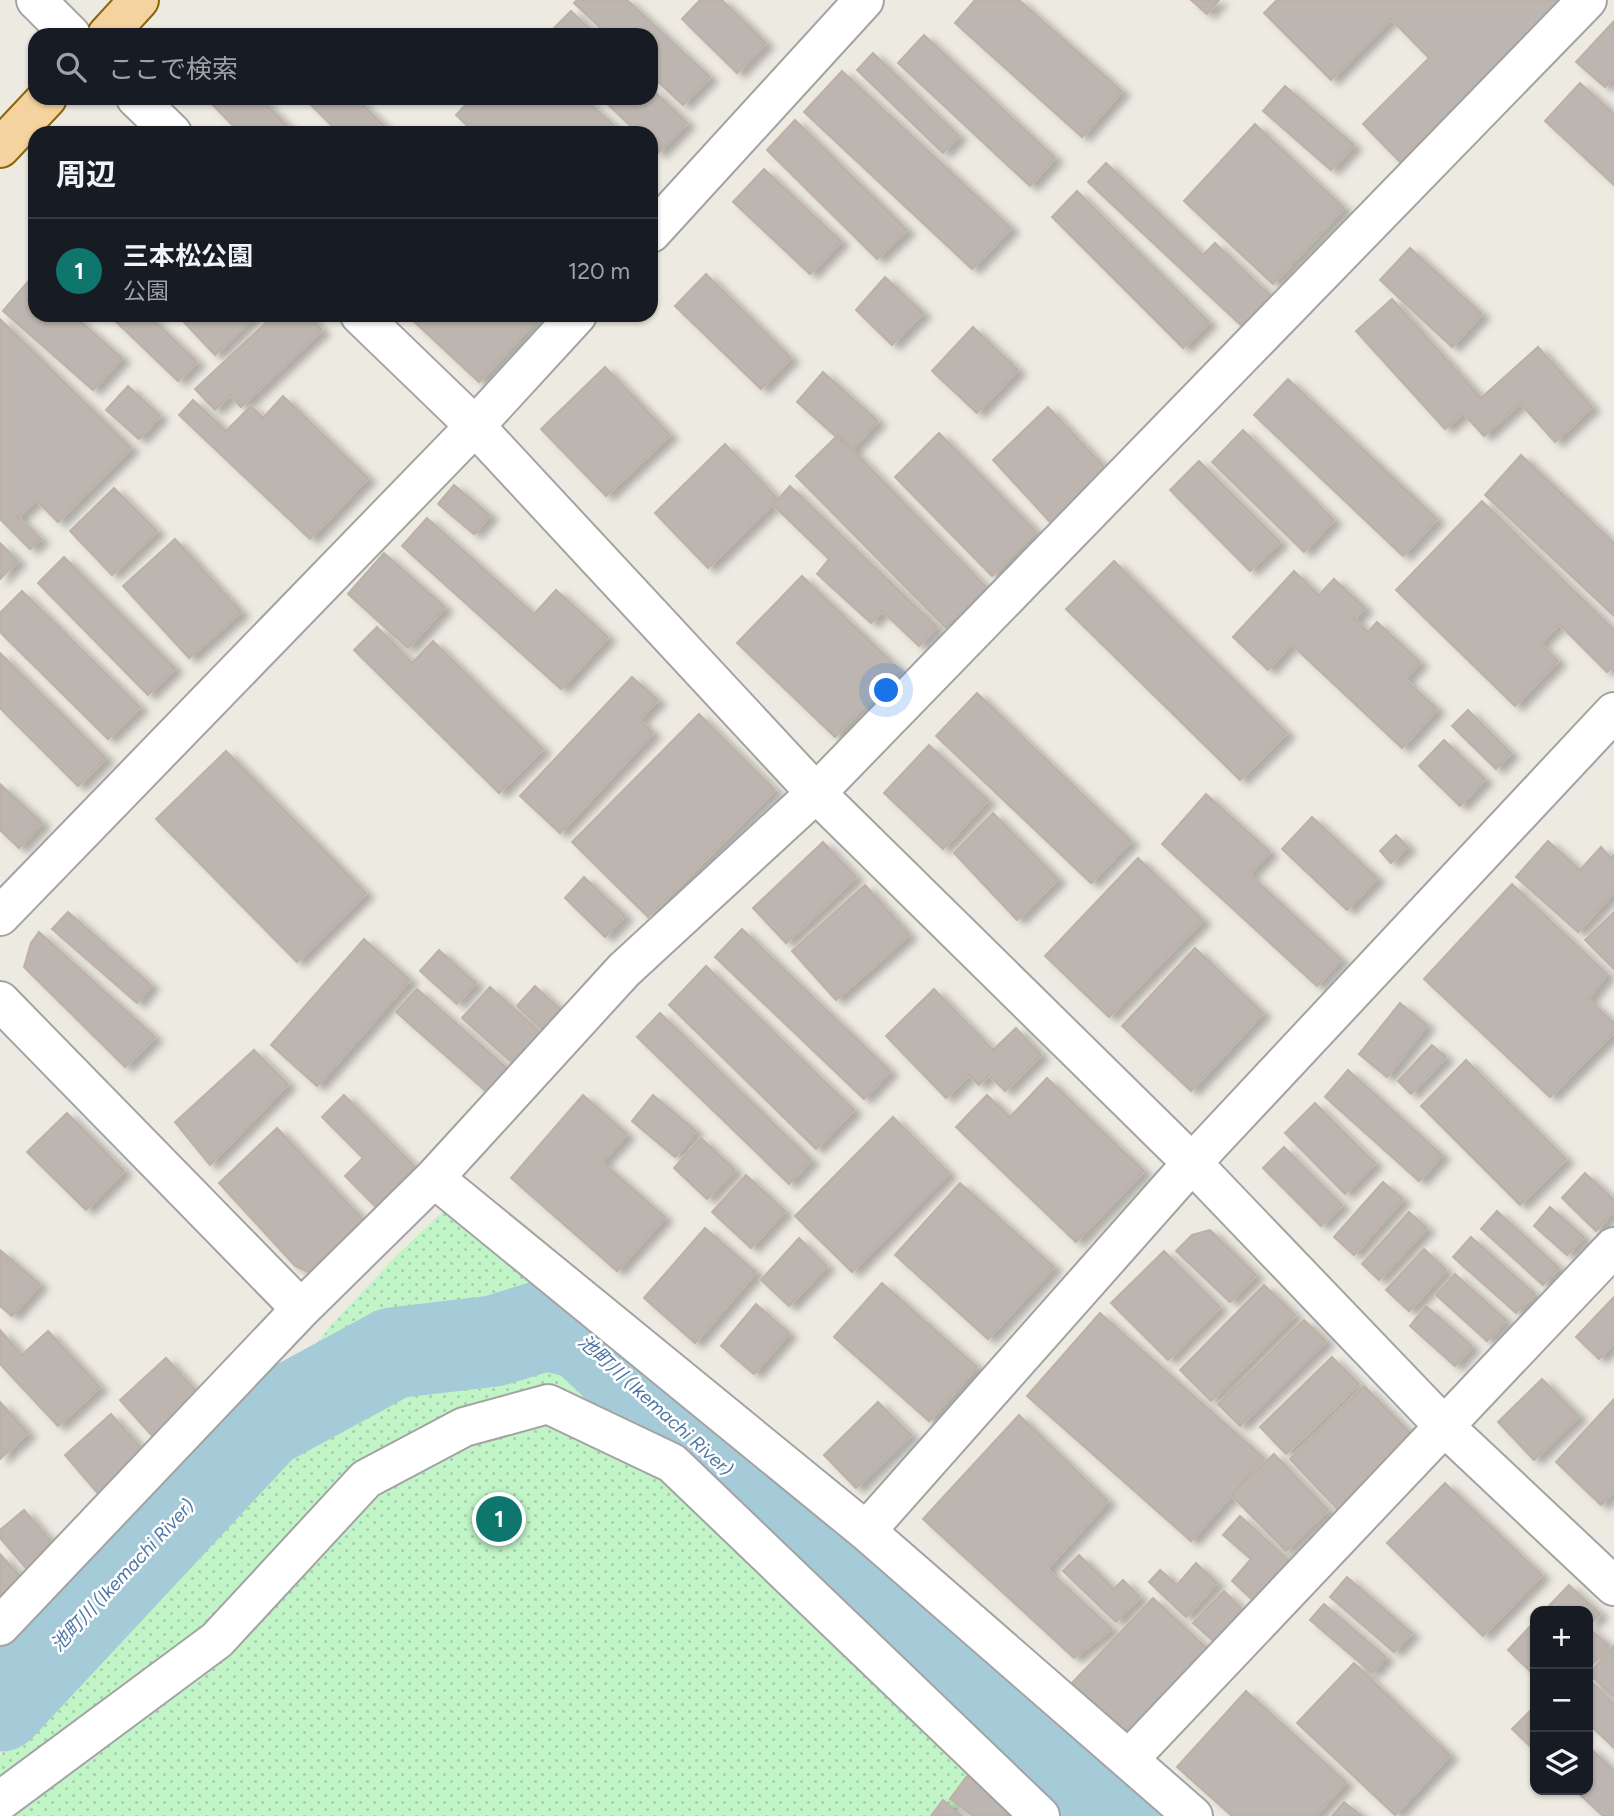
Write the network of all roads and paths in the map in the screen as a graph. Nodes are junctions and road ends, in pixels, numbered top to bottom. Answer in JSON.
{"nodes":[{"id":1,"x":36,"y":0,"type":"edge"},
{"id":2,"x":139,"y":0,"type":"edge"},
{"id":3,"x":864,"y":0,"type":"edge"},
{"id":4,"x":1587,"y":0,"type":"edge"},
{"id":5,"x":64,"y":28,"type":"edge"},
{"id":6,"x":113,"y":28,"type":"edge"},
{"id":7,"x":40,"y":105,"type":"edge"},
{"id":8,"x":143,"y":105,"type":"edge"},
{"id":9,"x":165,"y":126,"type":"edge"},
{"id":10,"x":0,"y":148,"type":"edge"},
{"id":11,"x":658,"y":225,"type":"edge"},
{"id":12,"x":367,"y":322,"type":"edge"},
{"id":13,"x":571,"y":322,"type":"edge"},
{"id":14,"x":475,"y":426,"type":"junction"},
{"id":15,"x":1614,"y":712,"type":"edge"},
{"id":16,"x":816,"y":793,"type":"junction"},
{"id":17,"x":0,"y":916,"type":"edge"},
{"id":18,"x":0,"y":1001,"type":"edge"},
{"id":19,"x":1192,"y":1163,"type":"junction"},
{"id":20,"x":434,"y":1178,"type":"junction"},
{"id":21,"x":1614,"y":1247,"type":"edge"},
{"id":22,"x":301,"y":1309,"type":"junction"},
{"id":23,"x":1444,"y":1426,"type":"junction"},
{"id":24,"x":866,"y":1531,"type":"junction"},
{"id":25,"x":1614,"y":1586,"type":"edge"},
{"id":26,"x":0,"y":1626,"type":"edge"},
{"id":27,"x":1129,"y":1759,"type":"junction"},
{"id":28,"x":0,"y":1801,"type":"edge"},
{"id":29,"x":1040,"y":1816,"type":"edge"},
{"id":30,"x":1193,"y":1816,"type":"edge"}],
"edges":[{"from":1,"to":5,"type":"street"},
{"from":2,"to":6,"type":"main road"},
{"from":3,"to":11,"type":"street"},
{"from":4,"to":16,"type":"street"},
{"from":7,"to":10,"type":"main road"},
{"from":8,"to":9,"type":"street"},
{"from":12,"to":14,"type":"street"},
{"from":13,"to":14,"type":"street"},
{"from":14,"to":16,"type":"street"},
{"from":14,"to":17,"type":"street"},
{"from":15,"to":19,"type":"street"},
{"from":16,"to":19,"type":"street"},
{"from":16,"to":20,"type":"street"},
{"from":18,"to":22,"type":"street"},
{"from":19,"to":23,"type":"street"},
{"from":19,"to":24,"type":"street"},
{"from":20,"to":22,"type":"street"},
{"from":20,"to":24,"type":"street"},
{"from":21,"to":23,"type":"street"},
{"from":22,"to":26,"type":"street"},
{"from":23,"to":25,"type":"street"},
{"from":23,"to":27,"type":"street"},
{"from":24,"to":27,"type":"street"},
{"from":27,"to":30,"type":"street"},
{"from":28,"to":29,"type":"street"}]}
